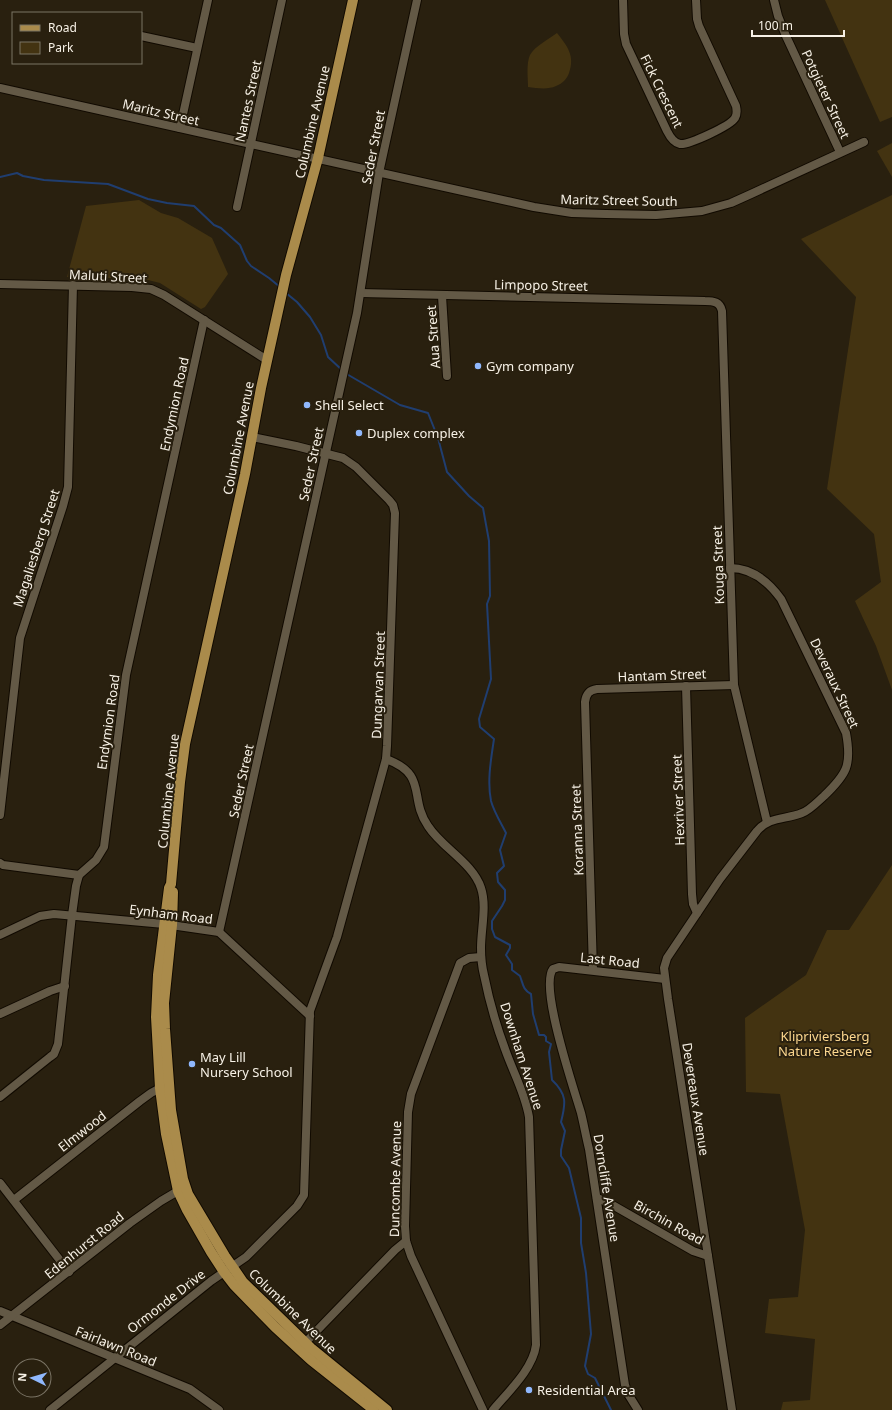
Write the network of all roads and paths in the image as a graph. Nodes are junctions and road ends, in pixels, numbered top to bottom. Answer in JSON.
{"nodes":[{"id":1,"x":208,"y":0,"type":"edge"},
{"id":2,"x":282,"y":0,"type":"edge"},
{"id":3,"x":353,"y":0,"type":"edge"},
{"id":4,"x":417,"y":0,"type":"edge"},
{"id":5,"x":623,"y":0,"type":"edge"},
{"id":6,"x":696,"y":0,"type":"edge"},
{"id":7,"x":774,"y":0,"type":"edge"},
{"id":8,"x":142,"y":36,"type":"edge"},
{"id":9,"x":197,"y":48,"type":"junction"},
{"id":10,"x":0,"y":88,"type":"edge"},
{"id":11,"x":180,"y":128,"type":"junction"},
{"id":12,"x":864,"y":142,"type":"dead end"},
{"id":13,"x":250,"y":144,"type":"junction"},
{"id":14,"x":840,"y":152,"type":"junction"},
{"id":15,"x":318,"y":158,"type":"junction"},
{"id":16,"x":379,"y":173,"type":"junction"},
{"id":17,"x":237,"y":207,"type":"dead end"},
{"id":18,"x":0,"y":284,"type":"edge"},
{"id":19,"x":73,"y":286,"type":"junction"},
{"id":20,"x":360,"y":293,"type":"junction"},
{"id":21,"x":442,"y":296,"type":"junction"},
{"id":22,"x":719,"y":304,"type":"joint"},
{"id":23,"x":204,"y":320,"type":"junction"},
{"id":24,"x":267,"y":360,"type":"junction"},
{"id":25,"x":447,"y":376,"type":"dead end"},
{"id":26,"x":252,"y":437,"type":"junction"},
{"id":27,"x":326,"y":453,"type":"junction"},
{"id":28,"x":730,"y":568,"type":"junction"},
{"id":29,"x":734,"y":685,"type":"junction"},
{"id":30,"x":686,"y":686,"type":"junction"},
{"id":31,"x":591,"y":691,"type":"joint"},
{"id":32,"x":3,"y":754,"type":"edge"},
{"id":33,"x":386,"y":759,"type":"junction"},
{"id":34,"x":0,"y":815,"type":"edge"},
{"id":35,"x":767,"y":822,"type":"junction"},
{"id":36,"x":0,"y":863,"type":"edge"},
{"id":37,"x":79,"y":875,"type":"junction"},
{"id":38,"x":696,"y":913,"type":"junction"},
{"id":39,"x":72,"y":915,"type":"junction"},
{"id":40,"x":168,"y":925,"type":"junction"},
{"id":41,"x":220,"y":932,"type":"junction"},
{"id":42,"x":0,"y":935,"type":"edge"},
{"id":43,"x":481,"y":957,"type":"junction"},
{"id":44,"x":552,"y":970,"type":"joint"},
{"id":45,"x":593,"y":970,"type":"junction"},
{"id":46,"x":665,"y":979,"type":"junction"},
{"id":47,"x":65,"y":986,"type":"junction"},
{"id":48,"x":0,"y":1014,"type":"edge"},
{"id":49,"x":310,"y":1016,"type":"junction"},
{"id":50,"x":164,"y":1086,"type":"junction"},
{"id":51,"x":0,"y":1097,"type":"edge"},
{"id":52,"x":0,"y":1183,"type":"edge"},
{"id":53,"x":181,"y":1189,"type":"junction"},
{"id":54,"x":597,"y":1198,"type":"junction"},
{"id":55,"x":14,"y":1200,"type":"junction"},
{"id":56,"x":406,"y":1242,"type":"junction"},
{"id":57,"x":708,"y":1256,"type":"junction"},
{"id":58,"x":228,"y":1270,"type":"junction"},
{"id":59,"x":69,"y":1272,"type":"junction"},
{"id":60,"x":0,"y":1311,"type":"edge"},
{"id":61,"x":12,"y":1316,"type":"junction"},
{"id":62,"x":0,"y":1325,"type":"edge"},
{"id":63,"x":302,"y":1346,"type":"junction"},
{"id":64,"x":114,"y":1358,"type":"junction"},
{"id":65,"x":373,"y":1405,"type":"edge"},
{"id":66,"x":50,"y":1410,"type":"edge"},
{"id":67,"x":219,"y":1410,"type":"edge"},
{"id":68,"x":388,"y":1410,"type":"edge"},
{"id":69,"x":483,"y":1410,"type":"edge"},
{"id":70,"x":493,"y":1410,"type":"edge"},
{"id":71,"x":638,"y":1410,"type":"edge"},
{"id":72,"x":732,"y":1410,"type":"edge"}],
"edges":[{"from":1,"to":9,"type":"street"},
{"from":2,"to":13,"type":"street","name":"Nantes Street"},
{"from":3,"to":15,"type":"main road","name":"Columbine Avenue"},
{"from":4,"to":16,"type":"street","name":"Seder Street"},
{"from":5,"to":6,"type":"street","name":"Fick Crescent"},
{"from":7,"to":14,"type":"street","name":"Potgieter Street"},
{"from":8,"to":9,"type":"street"},
{"from":9,"to":11,"type":"street"},
{"from":10,"to":11,"type":"street","name":"Maritz Street"},
{"from":11,"to":13,"type":"street","name":"Maritz Street"},
{"from":12,"to":14,"type":"street","name":"Maritz Street South"},
{"from":13,"to":15,"type":"street","name":"Maritz Street"},
{"from":13,"to":17,"type":"street","name":"Nantes Street"},
{"from":14,"to":16,"type":"street","name":"Maritz Street South"},
{"from":15,"to":16,"type":"street","name":"Maritz Street South"},
{"from":15,"to":24,"type":"main road","name":"Columbine Avenue"},
{"from":16,"to":20,"type":"street","name":"Seder Street"},
{"from":18,"to":19,"type":"street","name":"Maluti Street"},
{"from":19,"to":23,"type":"street","name":"Maluti Street"},
{"from":19,"to":32,"type":"street","name":"Magaliesberg Street"},
{"from":20,"to":21,"type":"street","name":"Limpopo Street"},
{"from":20,"to":27,"type":"street","name":"Seder Street"},
{"from":21,"to":22,"type":"street","name":"Limpopo Street"},
{"from":21,"to":25,"type":"street","name":"Aua Street"},
{"from":22,"to":28,"type":"street","name":"Kouga Street"},
{"from":23,"to":24,"type":"street","name":"Maluti Street"},
{"from":23,"to":37,"type":"street","name":"Endymion Road"},
{"from":24,"to":26,"type":"main road","name":"Columbine Avenue"},
{"from":26,"to":27,"type":"street","name":"Dungarvan Street"},
{"from":26,"to":40,"type":"main road","name":"Columbine Avenue"},
{"from":27,"to":33,"type":"street","name":"Dungarvan Street"},
{"from":27,"to":41,"type":"street","name":"Seder Street"},
{"from":28,"to":29,"type":"street","name":"Kouga Street"},
{"from":28,"to":35,"type":"street","name":"Deveraux Street"},
{"from":29,"to":30,"type":"street","name":"Hantam Street"},
{"from":29,"to":35,"type":"street","name":"Kouga Street"},
{"from":30,"to":31,"type":"street","name":"Hantam Street"},
{"from":30,"to":38,"type":"street","name":"Hexriver Street"},
{"from":31,"to":45,"type":"street","name":"Koranna Street"},
{"from":32,"to":34,"type":"street","name":"Magaliesberg Street"},
{"from":33,"to":43,"type":"street","name":"Downham Avenue"},
{"from":33,"to":49,"type":"street","name":"Dungarvan Street"},
{"from":35,"to":38,"type":"street","name":"Devereaux Avenue"},
{"from":36,"to":37,"type":"street"},
{"from":37,"to":39,"type":"street"},
{"from":38,"to":46,"type":"street","name":"Devereaux Avenue"},
{"from":39,"to":40,"type":"street","name":"Eynham Road"},
{"from":39,"to":42,"type":"street","name":"Eynham Road"},
{"from":39,"to":47,"type":"street"},
{"from":40,"to":41,"type":"street","name":"Eynham Road"},
{"from":40,"to":50,"type":"main road","name":"Columbine Avenue"},
{"from":41,"to":49,"type":"street","name":"Eynham Road"},
{"from":43,"to":56,"type":"street","name":"Duncombe Avenue"},
{"from":43,"to":70,"type":"street","name":"Downham Avenue"},
{"from":44,"to":45,"type":"street","name":"Last Road"},
{"from":44,"to":54,"type":"street","name":"Dorncliffe Avenue"},
{"from":45,"to":46,"type":"street","name":"Last Road"},
{"from":46,"to":57,"type":"street","name":"Devereaux Avenue"},
{"from":47,"to":48,"type":"street"},
{"from":47,"to":51,"type":"street"},
{"from":49,"to":58,"type":"street","name":"Ormonde Drive"},
{"from":50,"to":53,"type":"main road","name":"Columbine Avenue"},
{"from":50,"to":55,"type":"street","name":"Elmwood"},
{"from":52,"to":55,"type":"street"},
{"from":53,"to":58,"type":"main road","name":"Columbine Avenue"},
{"from":53,"to":59,"type":"street","name":"Edenhurst Road"},
{"from":54,"to":57,"type":"street","name":"Birchin Road"},
{"from":54,"to":71,"type":"street","name":"Dorncliffe Avenue"},
{"from":55,"to":59,"type":"street"},
{"from":56,"to":63,"type":"street"},
{"from":56,"to":69,"type":"street","name":"Duncombe Avenue"},
{"from":57,"to":72,"type":"street","name":"Devereaux Avenue"},
{"from":58,"to":63,"type":"main road","name":"Columbine Avenue"},
{"from":58,"to":64,"type":"street","name":"Ormonde Drive"},
{"from":59,"to":61,"type":"street","name":"Edenhurst Road"},
{"from":60,"to":61,"type":"street","name":"Fairlawn Road"},
{"from":61,"to":62,"type":"street","name":"Edenhurst Road"},
{"from":61,"to":64,"type":"street","name":"Fairlawn Road"},
{"from":63,"to":65,"type":"main road","name":"Columbine Avenue"},
{"from":64,"to":66,"type":"street","name":"Ormonde Drive"},
{"from":64,"to":67,"type":"street","name":"Fairlawn Road"},
{"from":65,"to":68,"type":"main road","name":"Columbine Avenue"}]}
